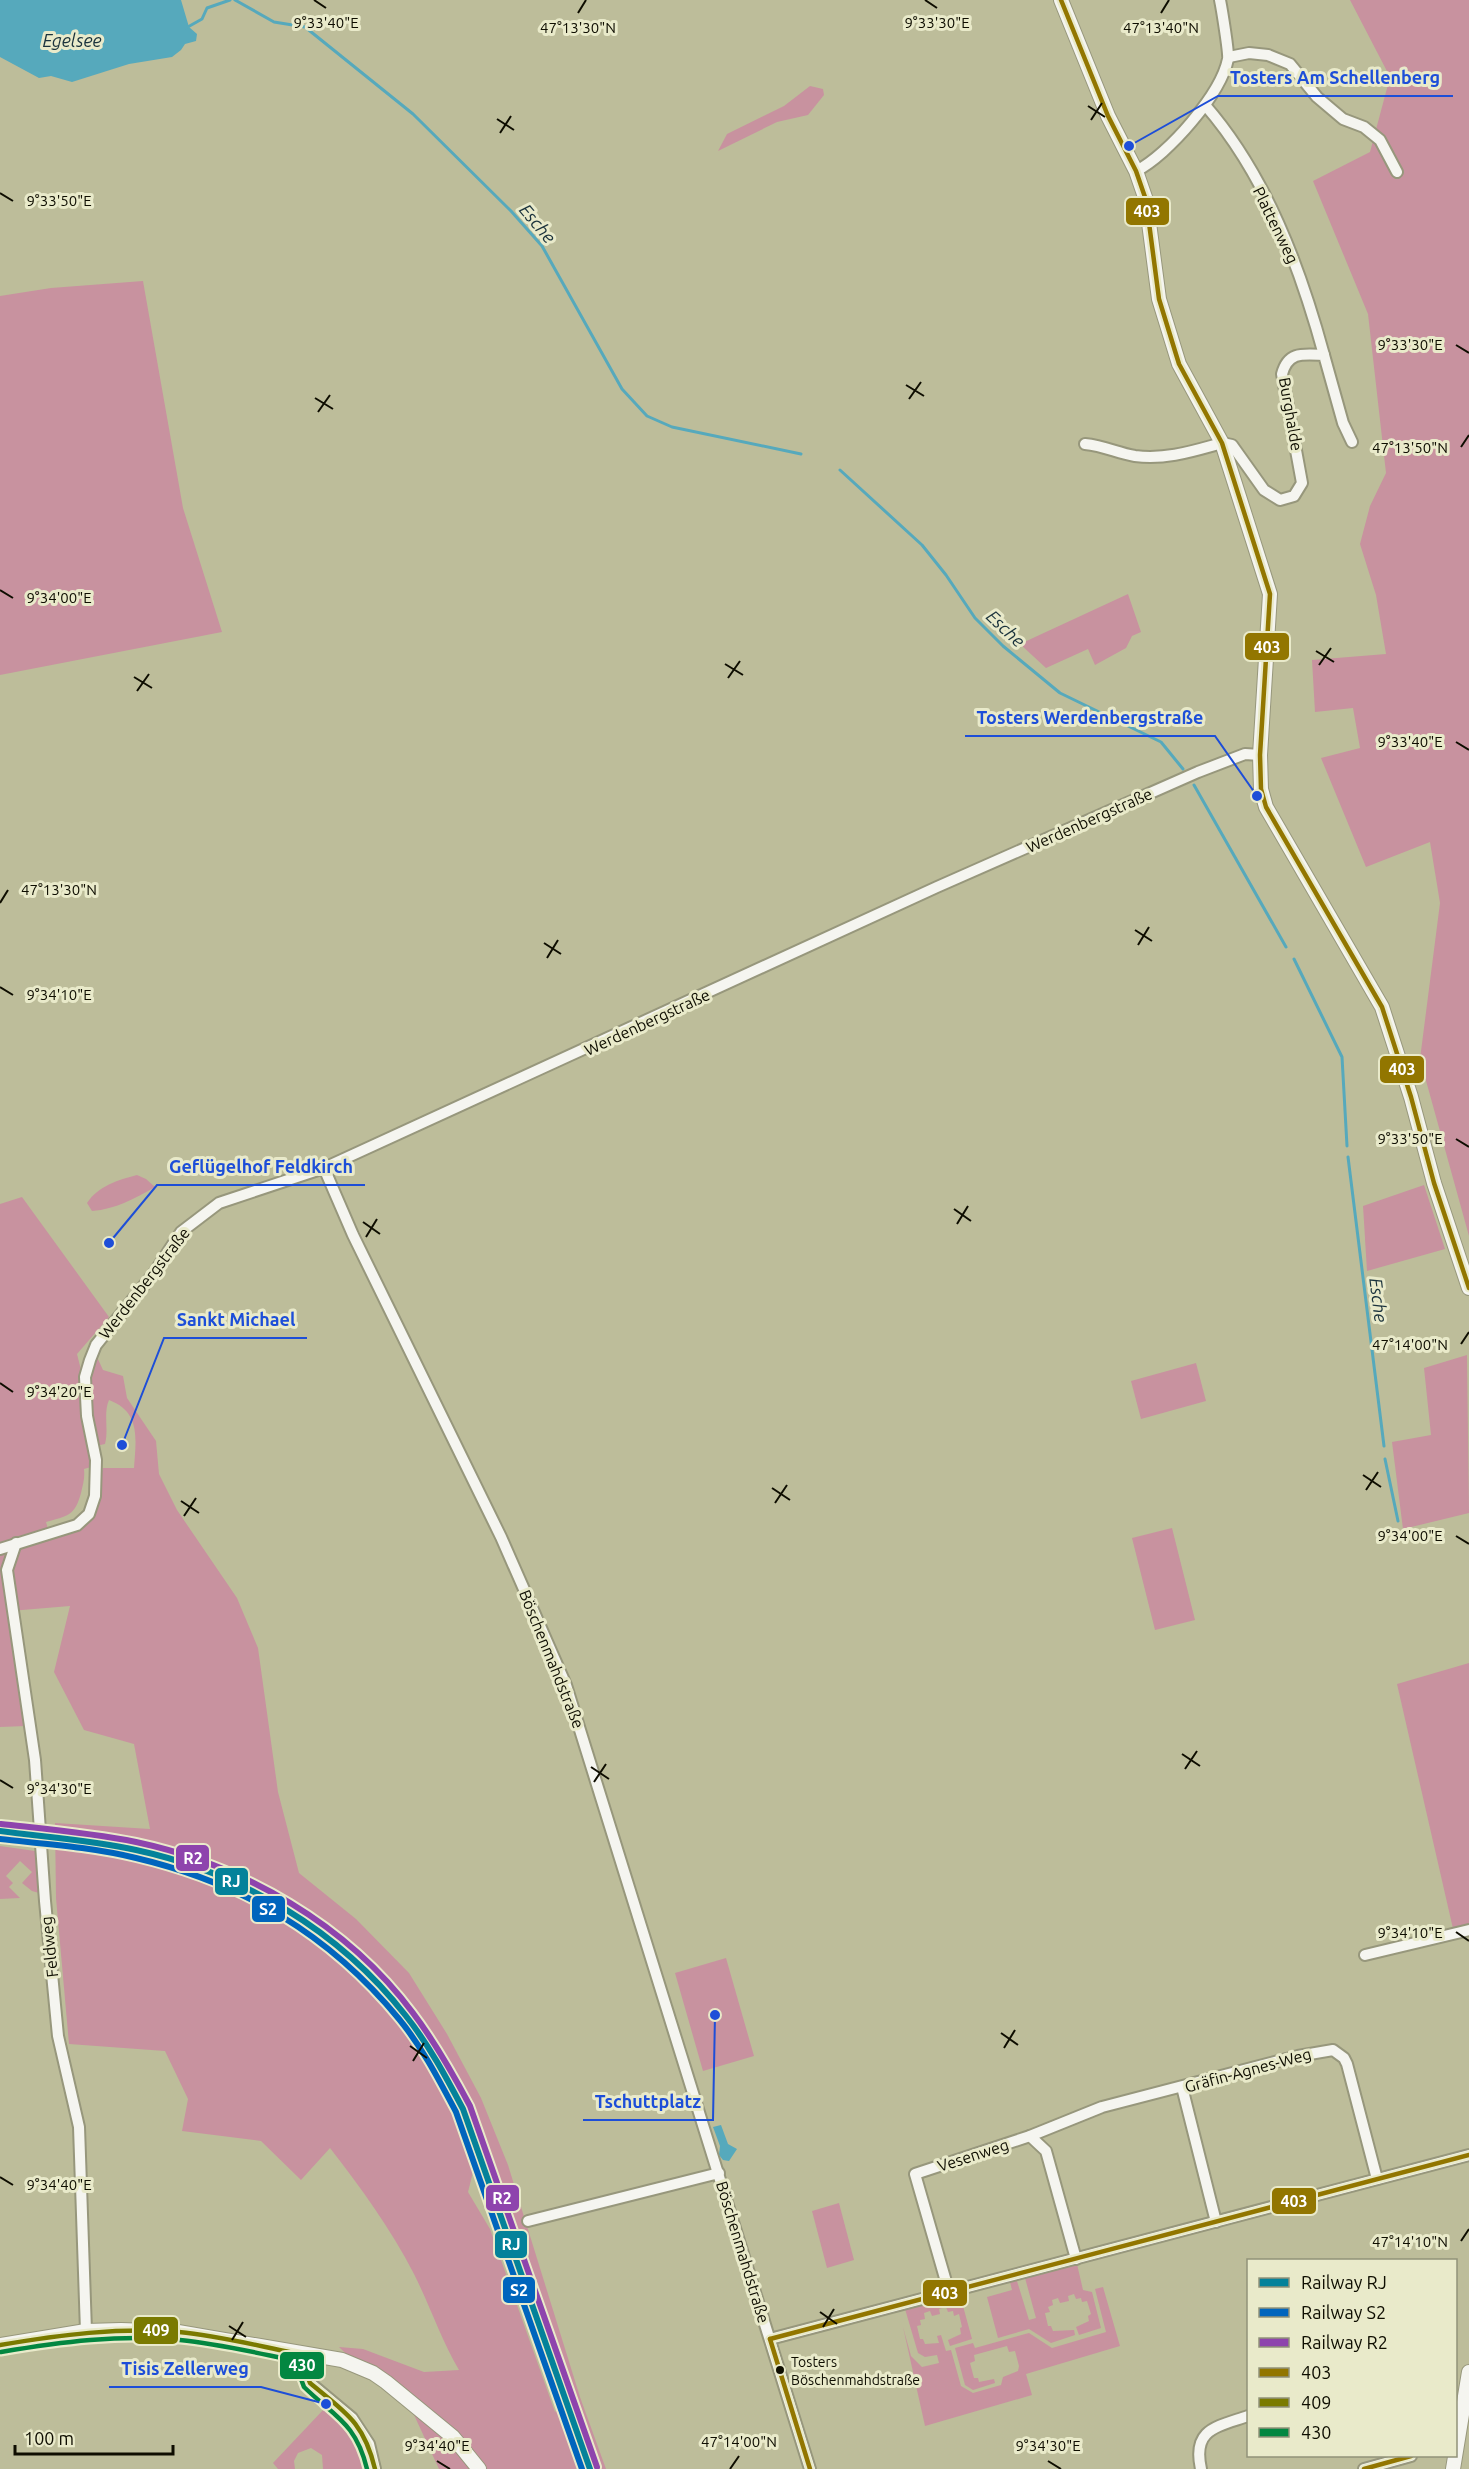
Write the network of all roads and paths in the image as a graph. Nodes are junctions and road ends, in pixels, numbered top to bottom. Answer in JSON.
{"nodes":[{"id":1,"x":1061,"y":0,"type":"edge"},
{"id":2,"x":1220,"y":0,"type":"edge"},
{"id":3,"x":1229,"y":57,"type":"junction"},
{"id":4,"x":1205,"y":105,"type":"junction"},
{"id":5,"x":1136,"y":171,"type":"junction"},
{"id":6,"x":1397,"y":172,"type":"dead end"},
{"id":7,"x":1324,"y":355,"type":"junction"},
{"id":8,"x":1352,"y":442,"type":"dead end"},
{"id":9,"x":1222,"y":443,"type":"junction"},
{"id":10,"x":1085,"y":444,"type":"dead end"},
{"id":11,"x":1260,"y":755,"type":"junction"},
{"id":12,"x":324,"y":1168,"type":"junction"},
{"id":13,"x":1469,"y":1288,"type":"edge"},
{"id":14,"x":16,"y":1543,"type":"junction"},
{"id":15,"x":0,"y":1549,"type":"edge"},
{"id":16,"x":4,"y":1559,"type":"edge"},
{"id":17,"x":1469,"y":1930,"type":"edge"},
{"id":18,"x":1365,"y":1955,"type":"dead end"},
{"id":19,"x":1182,"y":2087,"type":"junction"},
{"id":20,"x":1030,"y":2136,"type":"junction"},
{"id":21,"x":1469,"y":2155,"type":"edge"},
{"id":22,"x":719,"y":2173,"type":"junction"},
{"id":23,"x":1377,"y":2179,"type":"junction"},
{"id":24,"x":528,"y":2221,"type":"dead end"},
{"id":25,"x":1216,"y":2222,"type":"junction"},
{"id":26,"x":1076,"y":2259,"type":"junction"},
{"id":27,"x":949,"y":2292,"type":"junction"},
{"id":28,"x":86,"y":2331,"type":"junction"},
{"id":29,"x":770,"y":2339,"type":"junction"},
{"id":30,"x":0,"y":2345,"type":"edge"},
{"id":31,"x":310,"y":2356,"type":"junction"},
{"id":32,"x":1469,"y":2372,"type":"edge"},
{"id":33,"x":1461,"y":2395,"type":"edge"},
{"id":34,"x":1247,"y":2416,"type":"edge"},
{"id":35,"x":1457,"y":2446,"type":"edge"},
{"id":36,"x":1407,"y":2457,"type":"edge"},
{"id":37,"x":375,"y":2469,"type":"edge"},
{"id":38,"x":479,"y":2469,"type":"edge"},
{"id":39,"x":810,"y":2469,"type":"edge"},
{"id":40,"x":1201,"y":2469,"type":"edge"},
{"id":41,"x":1364,"y":2469,"type":"edge"}],
"edges":[{"from":1,"to":5,"type":"street"},
{"from":2,"to":3,"type":"street"},
{"from":3,"to":4,"type":"street"},
{"from":3,"to":6,"type":"street"},
{"from":4,"to":5,"type":"street"},
{"from":4,"to":7,"type":"street","name":"Plattenweg"},
{"from":5,"to":9,"type":"street"},
{"from":7,"to":8,"type":"street"},
{"from":7,"to":9,"type":"street","name":"Burghalde"},
{"from":9,"to":10,"type":"street"},
{"from":9,"to":11,"type":"street"},
{"from":11,"to":12,"type":"street","name":"Werdenbergstraße"},
{"from":11,"to":13,"type":"street"},
{"from":12,"to":14,"type":"street","name":"Werdenbergstraße"},
{"from":12,"to":22,"type":"street","name":"Böschenmahdstraße"},
{"from":14,"to":15,"type":"street"},
{"from":14,"to":16,"type":"street","name":"Feldweg"},
{"from":16,"to":28,"type":"street","name":"Feldweg"},
{"from":17,"to":18,"type":"street"},
{"from":19,"to":20,"type":"street","name":"Gräfin-Agnes-Weg"},
{"from":19,"to":23,"type":"street","name":"Gräfin-Agnes-Weg"},
{"from":19,"to":25,"type":"street"},
{"from":20,"to":26,"type":"street"},
{"from":20,"to":27,"type":"street","name":"Vesenweg"},
{"from":21,"to":23,"type":"street"},
{"from":22,"to":24,"type":"street","name":"Böschenmahdstraße"},
{"from":22,"to":29,"type":"street","name":"Böschenmahdstraße"},
{"from":23,"to":25,"type":"street"},
{"from":25,"to":26,"type":"street"},
{"from":26,"to":27,"type":"street"},
{"from":27,"to":29,"type":"street"},
{"from":28,"to":30,"type":"street"},
{"from":28,"to":31,"type":"street"},
{"from":29,"to":39,"type":"street","name":"Böschenmahdstraße"},
{"from":31,"to":37,"type":"street"},
{"from":31,"to":38,"type":"street"},
{"from":32,"to":33,"type":"street"},
{"from":33,"to":35,"type":"street"},
{"from":34,"to":40,"type":"street"},
{"from":36,"to":41,"type":"street"}]}
